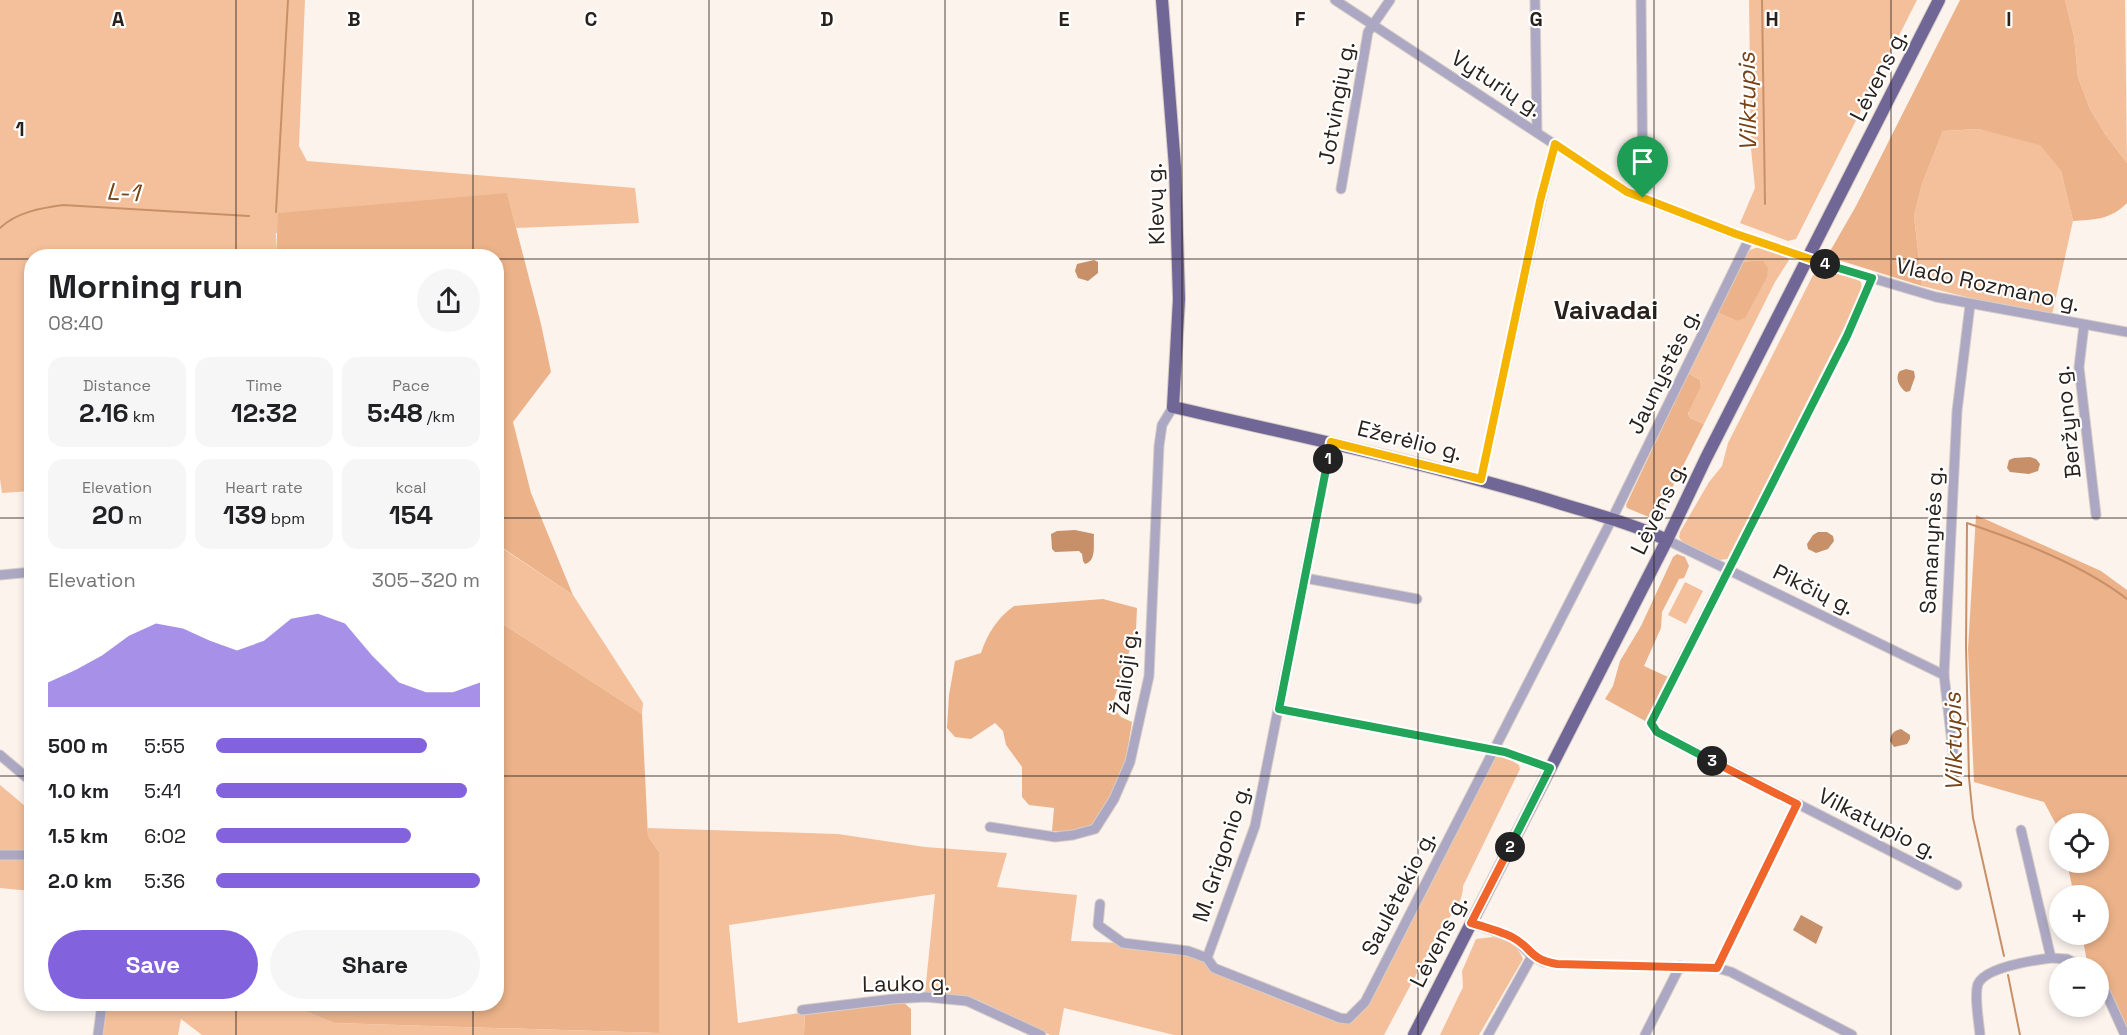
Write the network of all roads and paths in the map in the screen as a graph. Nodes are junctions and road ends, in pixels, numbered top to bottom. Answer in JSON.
{"nodes":[{"id":1,"x":1162,"y":0,"type":"edge"},
{"id":2,"x":1335,"y":0,"type":"edge"},
{"id":3,"x":1390,"y":0,"type":"edge"},
{"id":4,"x":1535,"y":0,"type":"edge"},
{"id":5,"x":1641,"y":0,"type":"edge"},
{"id":6,"x":1939,"y":0,"type":"edge"},
{"id":7,"x":1373,"y":24,"type":"junction"},
{"id":8,"x":1536,"y":132,"type":"junction"},
{"id":9,"x":1555,"y":144,"type":"junction"},
{"id":10,"x":1341,"y":189,"type":"dead end"},
{"id":11,"x":1643,"y":198,"type":"junction"},
{"id":12,"x":1749,"y":238,"type":"junction"},
{"id":13,"x":1808,"y":259,"type":"junction"},
{"id":14,"x":1872,"y":278,"type":"junction"},
{"id":15,"x":1970,"y":305,"type":"junction"},
{"id":16,"x":2084,"y":325,"type":"junction"},
{"id":17,"x":2127,"y":332,"type":"edge"},
{"id":18,"x":1173,"y":407,"type":"junction"},
{"id":19,"x":1331,"y":442,"type":"junction"},
{"id":20,"x":1481,"y":479,"type":"junction"},
{"id":21,"x":2096,"y":515,"type":"dead end"},
{"id":22,"x":1612,"y":519,"type":"junction"},
{"id":23,"x":1667,"y":540,"type":"junction"},
{"id":24,"x":1729,"y":570,"type":"junction"},
{"id":25,"x":24,"y":573,"type":"edge"},
{"id":26,"x":0,"y":575,"type":"edge"},
{"id":27,"x":1305,"y":578,"type":"junction"},
{"id":28,"x":1417,"y":599,"type":"dead end"},
{"id":29,"x":1944,"y":675,"type":"junction"},
{"id":30,"x":1279,"y":709,"type":"junction"},
{"id":31,"x":1494,"y":750,"type":"junction"},
{"id":32,"x":0,"y":755,"type":"edge"},
{"id":33,"x":1550,"y":768,"type":"junction"},
{"id":34,"x":24,"y":775,"type":"edge"},
{"id":35,"x":1953,"y":776,"type":"dead end"},
{"id":36,"x":1797,"y":804,"type":"junction"},
{"id":37,"x":990,"y":827,"type":"dead end"},
{"id":38,"x":2021,"y":830,"type":"dead end"},
{"id":39,"x":0,"y":855,"type":"edge"},
{"id":40,"x":24,"y":855,"type":"edge"},
{"id":41,"x":1957,"y":885,"type":"dead end"},
{"id":42,"x":1100,"y":904,"type":"dead end"},
{"id":43,"x":1471,"y":923,"type":"junction"},
{"id":44,"x":1532,"y":956,"type":"junction"},
{"id":45,"x":2051,"y":957,"type":"edge"},
{"id":46,"x":1207,"y":958,"type":"junction"},
{"id":47,"x":2049,"y":958,"type":"edge"},
{"id":48,"x":1680,"y":966,"type":"junction"},
{"id":49,"x":1717,"y":968,"type":"junction"},
{"id":50,"x":2109,"y":1000,"type":"edge"},
{"id":51,"x":802,"y":1010,"type":"dead end"},
{"id":52,"x":101,"y":1011,"type":"edge"},
{"id":53,"x":98,"y":1035,"type":"edge"},
{"id":54,"x":1041,"y":1035,"type":"edge"},
{"id":55,"x":1414,"y":1035,"type":"edge"},
{"id":56,"x":1488,"y":1035,"type":"edge"},
{"id":57,"x":1645,"y":1035,"type":"edge"},
{"id":58,"x":1852,"y":1035,"type":"edge"},
{"id":59,"x":1980,"y":1035,"type":"edge"},
{"id":60,"x":2124,"y":1035,"type":"edge"}],
"edges":[{"from":1,"to":18,"type":"main road","name":"Klevų g."},
{"from":2,"to":7,"type":"street","name":"Vyturių g."},
{"from":3,"to":7,"type":"street","name":"Jotvingių g."},
{"from":4,"to":8,"type":"street"},
{"from":5,"to":11,"type":"street"},
{"from":6,"to":13,"type":"main road","name":"Lėvens g."},
{"from":7,"to":8,"type":"street","name":"Vyturių g."},
{"from":7,"to":10,"type":"street","name":"Jotvingių g."},
{"from":8,"to":9,"type":"street","name":"Vyturių g."},
{"from":9,"to":11,"type":"street","name":"Vyturių g."},
{"from":9,"to":20,"type":"street"},
{"from":11,"to":12,"type":"street","name":"Vyturių g."},
{"from":12,"to":13,"type":"street","name":"Vyturių g."},
{"from":12,"to":22,"type":"street","name":"Jaunystės g."},
{"from":13,"to":14,"type":"street","name":"Vlado Rozmano g."},
{"from":13,"to":23,"type":"main road","name":"Lėvens g."},
{"from":14,"to":15,"type":"street","name":"Vlado Rozmano g."},
{"from":14,"to":24,"type":"street","name":"Vilkatupio g."},
{"from":15,"to":16,"type":"street","name":"Vlado Rozmano g."},
{"from":15,"to":29,"type":"street","name":"Samanynės g."},
{"from":16,"to":17,"type":"street","name":"Vlado Rozmano g."},
{"from":16,"to":21,"type":"street","name":"Beržyno g."},
{"from":18,"to":19,"type":"main road","name":"Ežerėlio g."},
{"from":18,"to":37,"type":"street","name":"Žalioji g."},
{"from":19,"to":20,"type":"main road","name":"Ežerėlio g."},
{"from":19,"to":27,"type":"street","name":"M. Grigonio g."},
{"from":20,"to":22,"type":"main road","name":"Ežerėlio g."},
{"from":22,"to":23,"type":"main road","name":"Ežerėlio g."},
{"from":22,"to":31,"type":"street","name":"Saulėtekio g."},
{"from":23,"to":24,"type":"street","name":"Pikčių g."},
{"from":23,"to":33,"type":"main road","name":"Lėvens g."},
{"from":24,"to":29,"type":"street","name":"Pikčių g."},
{"from":24,"to":36,"type":"street","name":"Vilkatupio g."},
{"from":25,"to":26,"type":"street"},
{"from":27,"to":28,"type":"street"},
{"from":27,"to":30,"type":"street","name":"M. Grigonio g."},
{"from":29,"to":35,"type":"street","name":"Samanynės g."},
{"from":30,"to":31,"type":"street"},
{"from":30,"to":46,"type":"street","name":"M. Grigonio g."},
{"from":31,"to":33,"type":"street"},
{"from":31,"to":46,"type":"street","name":"Saulėtekio g."},
{"from":32,"to":34,"type":"street"},
{"from":33,"to":43,"type":"main road","name":"Lėvens g."},
{"from":36,"to":41,"type":"street","name":"Vilkatupio g."},
{"from":36,"to":49,"type":"street"},
{"from":38,"to":45,"type":"street"},
{"from":39,"to":40,"type":"street"},
{"from":42,"to":46,"type":"street","name":"Saulėtekio g."},
{"from":43,"to":44,"type":"street"},
{"from":43,"to":55,"type":"main road","name":"Lėvens g."},
{"from":44,"to":48,"type":"street"},
{"from":44,"to":56,"type":"street"},
{"from":47,"to":59,"type":"street"},
{"from":48,"to":49,"type":"street"},
{"from":48,"to":57,"type":"street"},
{"from":49,"to":58,"type":"street"},
{"from":50,"to":60,"type":"street"},
{"from":51,"to":54,"type":"street","name":"Lauko g."},
{"from":52,"to":53,"type":"street"}]}
